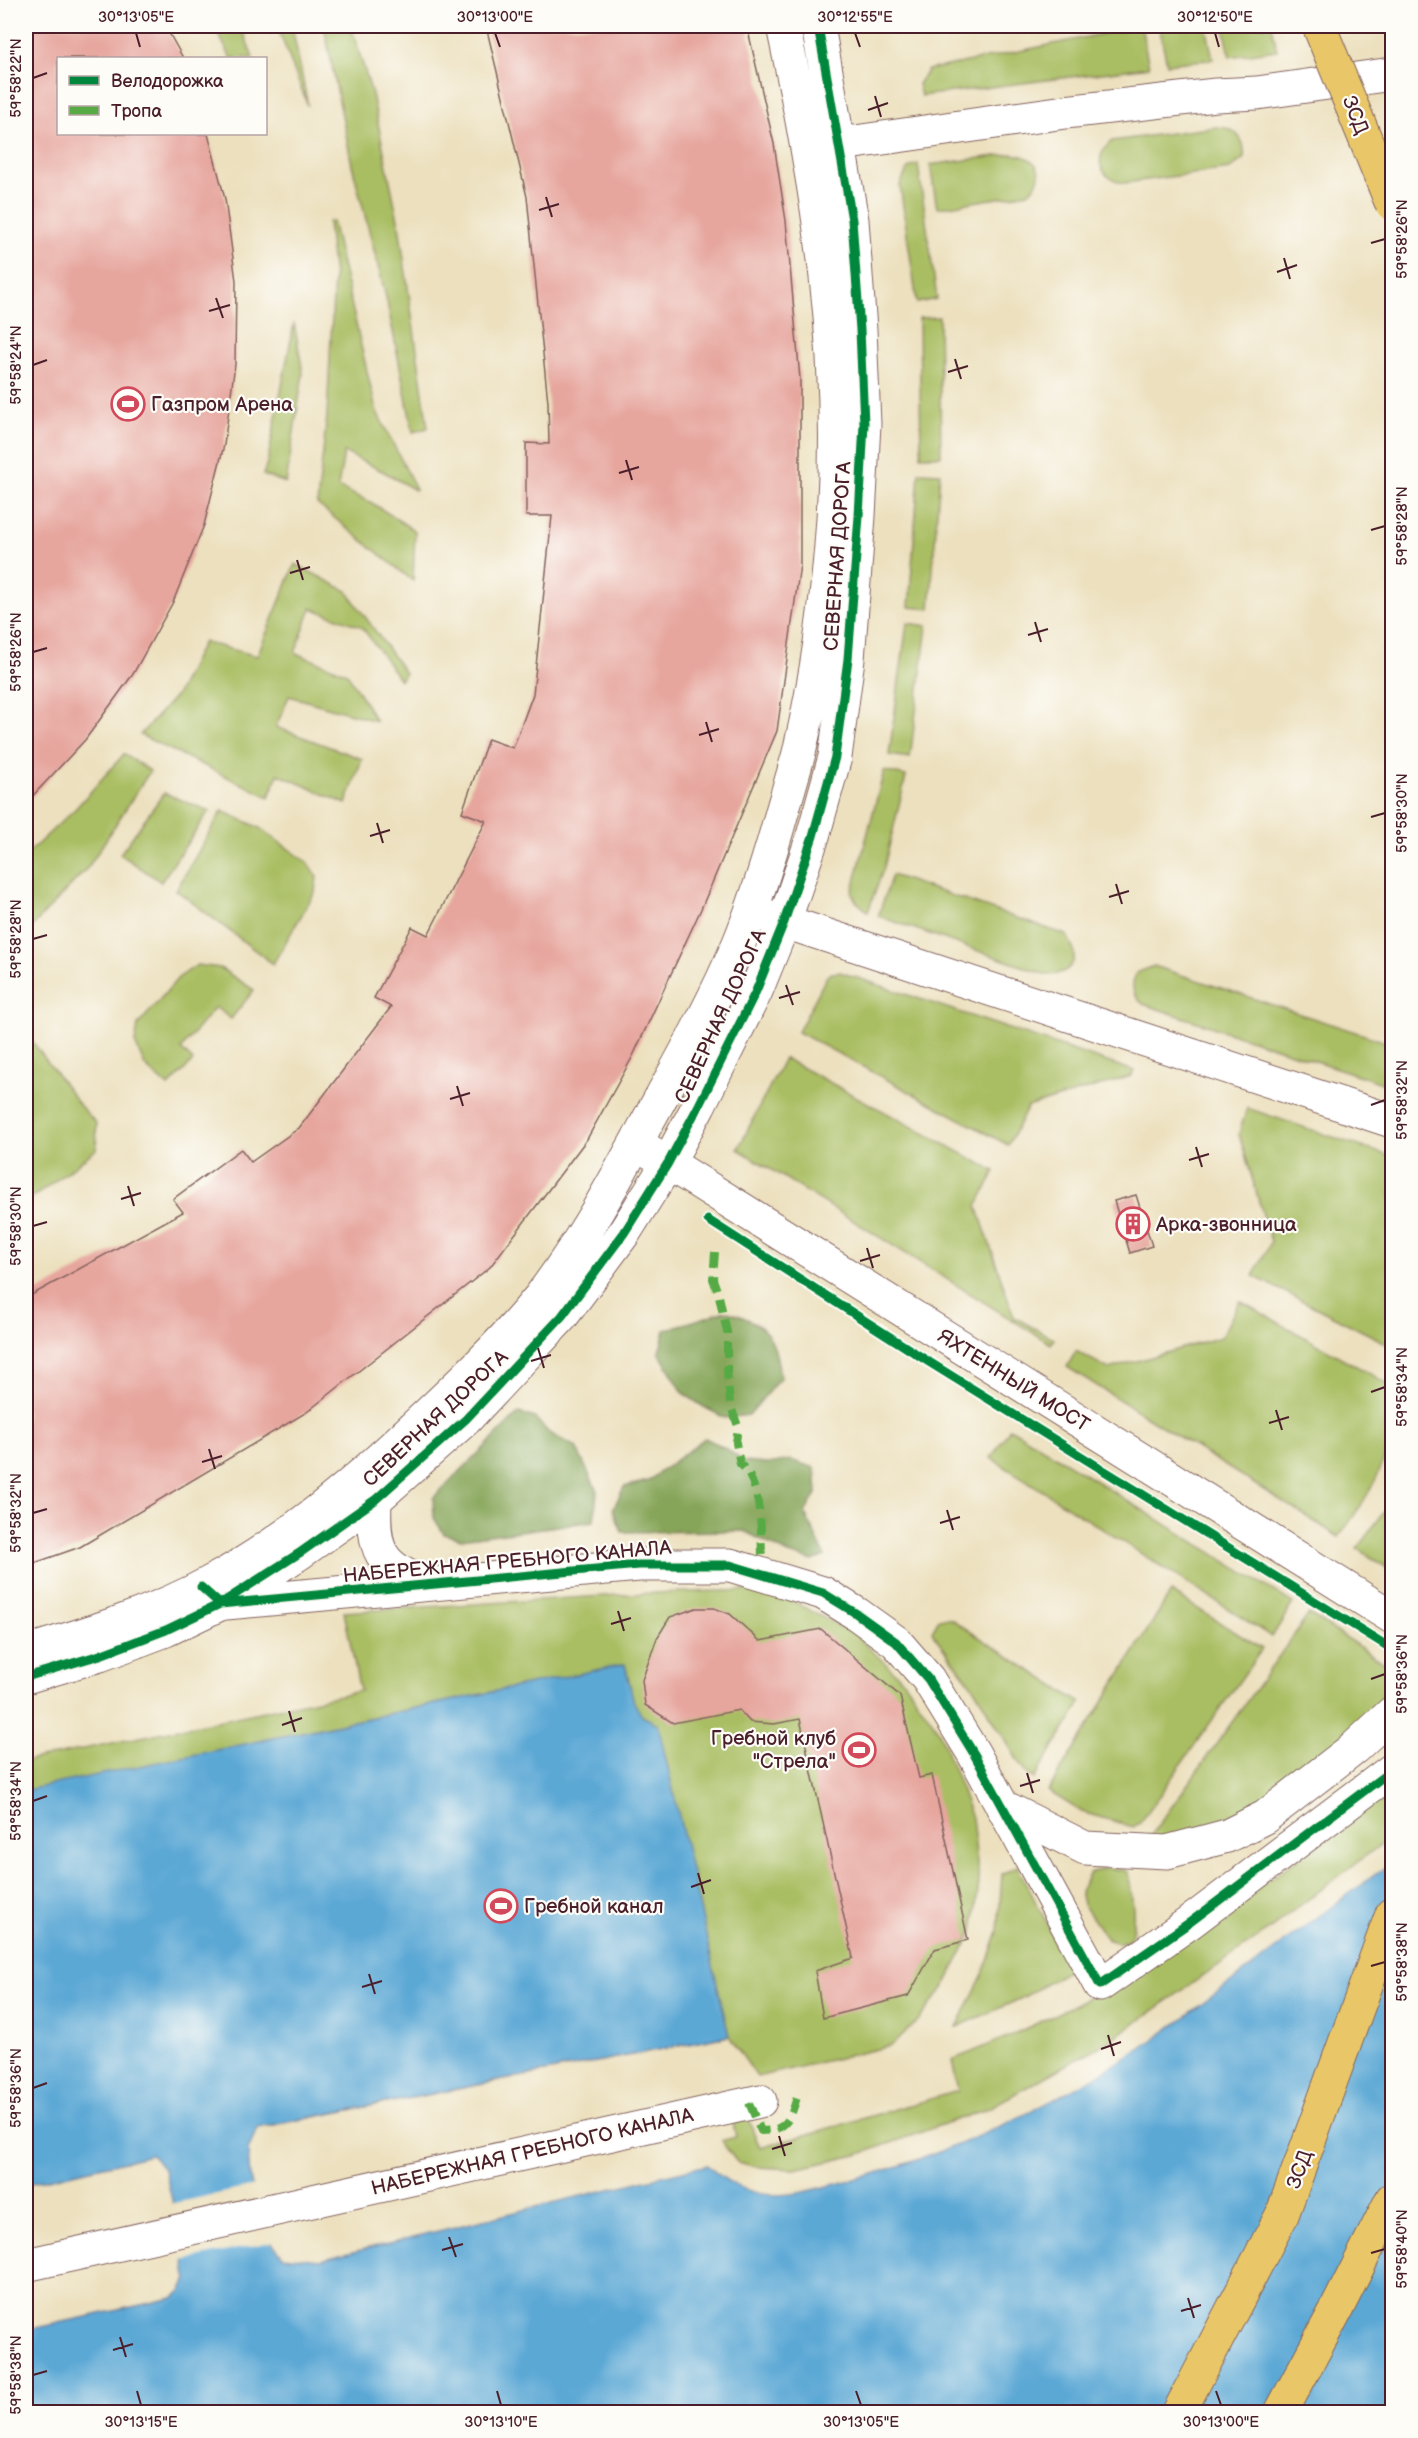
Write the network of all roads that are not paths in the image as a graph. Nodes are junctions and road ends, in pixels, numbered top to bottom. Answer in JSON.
{"nodes":[{"id":1,"x":1319,"y":26,"type":"edge"},
{"id":2,"x":821,"y":37,"type":"edge"},
{"id":3,"x":786,"y":40,"type":"edge"},
{"id":4,"x":1392,"y":74,"type":"edge"},
{"id":5,"x":840,"y":143,"type":"junction"},
{"id":6,"x":808,"y":150,"type":"junction"},
{"id":7,"x":1392,"y":204,"type":"edge"},
{"id":8,"x":751,"y":910,"type":"junction"},
{"id":9,"x":784,"y":922,"type":"junction"},
{"id":10,"x":1392,"y":1121,"type":"edge"},
{"id":11,"x":635,"y":1143,"type":"junction"},
{"id":12,"x":668,"y":1162,"type":"junction"},
{"id":13,"x":366,"y":1490,"type":"junction"},
{"id":14,"x":429,"y":1584,"type":"junction"},
{"id":15,"x":210,"y":1595,"type":"junction"},
{"id":16,"x":1392,"y":1617,"type":"edge"},
{"id":17,"x":26,"y":1652,"type":"edge"},
{"id":18,"x":26,"y":1677,"type":"edge"},
{"id":19,"x":1392,"y":1713,"type":"edge"},
{"id":20,"x":1392,"y":1770,"type":"edge"},
{"id":21,"x":1002,"y":1806,"type":"junction"},
{"id":22,"x":1392,"y":1914,"type":"edge"},
{"id":23,"x":760,"y":2101,"type":"dead end"},
{"id":24,"x":1392,"y":2199,"type":"edge"},
{"id":25,"x":26,"y":2265,"type":"edge"},
{"id":26,"x":1179,"y":2412,"type":"edge"},
{"id":27,"x":1281,"y":2412,"type":"edge"}],
"edges":[{"from":1,"to":7,"type":"highway","name":"ЗСД","bridge":true},
{"from":2,"to":5,"type":"street","name":"СЕВЕРНАЯ ДОРОГА"},
{"from":3,"to":6,"type":"street","name":"СЕВЕРНАЯ ДОРОГА"},
{"from":4,"to":5,"type":"street"},
{"from":5,"to":6,"type":"street"},
{"from":5,"to":9,"type":"street","name":"СЕВЕРНАЯ ДОРОГА"},
{"from":6,"to":8,"type":"street","name":"СЕВЕРНАЯ ДОРОГА"},
{"from":8,"to":9,"type":"street"},
{"from":8,"to":11,"type":"street","name":"СЕВЕРНАЯ ДОРОГА"},
{"from":9,"to":10,"type":"street"},
{"from":9,"to":12,"type":"street","name":"СЕВЕРНАЯ ДОРОГА"},
{"from":11,"to":12,"type":"street","name":"ЯХТЕННЫЙ МОСТ"},
{"from":11,"to":13,"type":"street","name":"СЕВЕРНАЯ ДОРОГА"},
{"from":12,"to":13,"type":"street","name":"СЕВЕРНАЯ ДОРОГА"},
{"from":12,"to":16,"type":"street","name":"ЯХТЕННЫЙ МОСТ"},
{"from":13,"to":14,"type":"street","name":"НАБЕРЕЖНАЯ ГРЕБНОГО КАНАЛА"},
{"from":13,"to":15,"type":"street","name":"СЕВЕРНАЯ ДОРОГА"},
{"from":14,"to":15,"type":"street","name":"НАБЕРЕЖНАЯ ГРЕБНОГО КАНАЛА"},
{"from":14,"to":21,"type":"street","name":"НАБЕРЕЖНАЯ ГРЕБНОГО КАНАЛА"},
{"from":15,"to":17,"type":"street","name":"СЕВЕРНАЯ ДОРОГА"},
{"from":15,"to":18,"type":"street","name":"СЕВЕРНАЯ ДОРОГА"},
{"from":19,"to":21,"type":"street"},
{"from":20,"to":21,"type":"street","name":"НАБЕРЕЖНАЯ ГРЕБНОГО КАНАЛА"},
{"from":22,"to":26,"type":"highway","name":"ЗСД"},
{"from":23,"to":25,"type":"street","name":"НАБЕРЕЖНАЯ ГРЕБНОГО КАНАЛА"},
{"from":24,"to":27,"type":"highway"}]}
